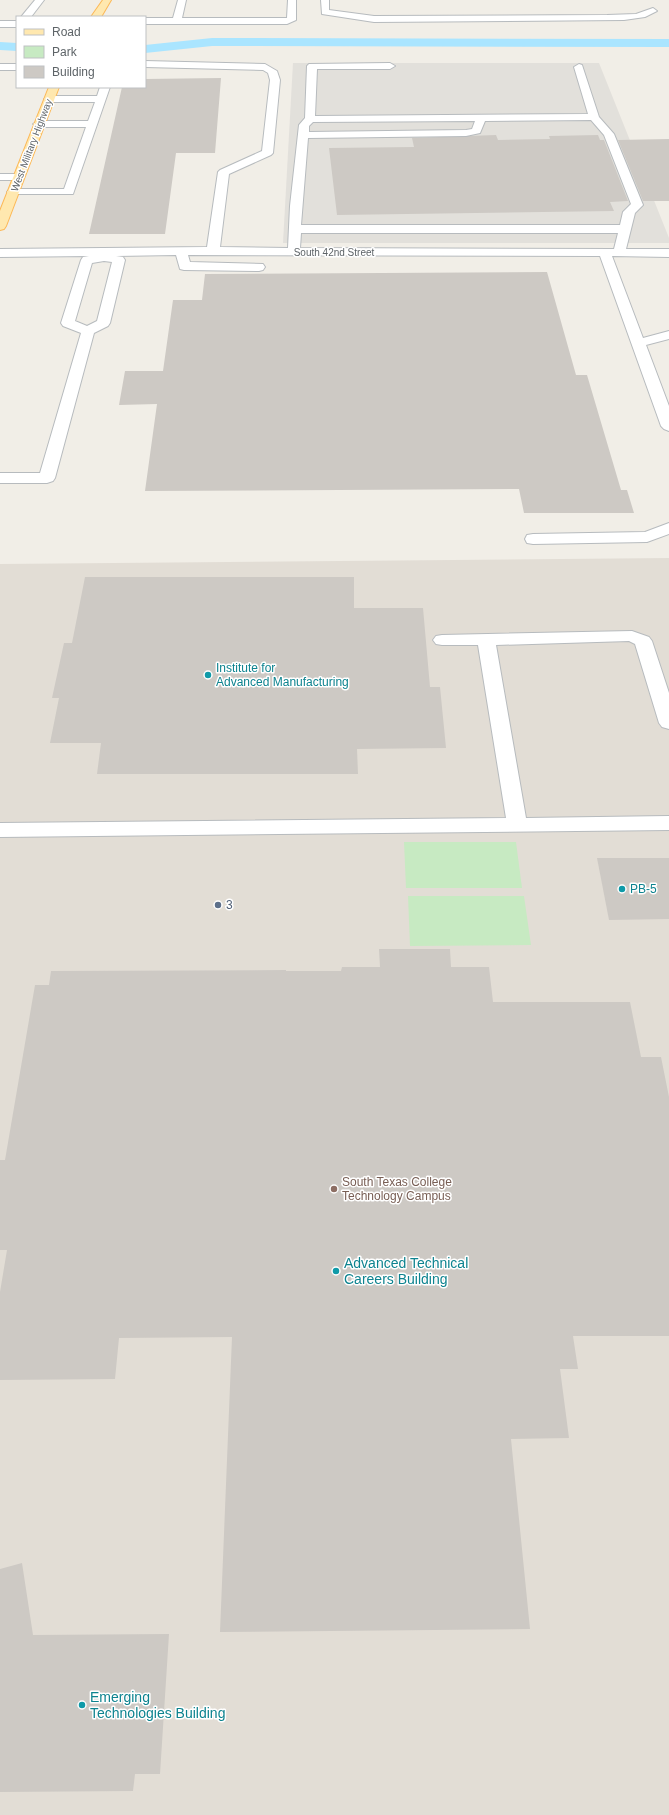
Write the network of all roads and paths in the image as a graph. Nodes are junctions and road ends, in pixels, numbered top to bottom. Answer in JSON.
{"nodes":[{"id":1,"x":40,"y":0,"type":"edge"},
{"id":2,"x":107,"y":0,"type":"edge"},
{"id":3,"x":182,"y":0,"type":"edge"},
{"id":4,"x":292,"y":0,"type":"edge"},
{"id":5,"x":325,"y":0,"type":"edge"},
{"id":6,"x":606,"y":6,"type":"dead end"},
{"id":7,"x":664,"y":11,"type":"dead end"},
{"id":8,"x":27,"y":16,"type":"edge"},
{"id":9,"x":97,"y":16,"type":"edge"},
{"id":10,"x":612,"y":18,"type":"junction"},
{"id":11,"x":146,"y":21,"type":"edge"},
{"id":12,"x":174,"y":21,"type":"junction"},
{"id":13,"x":0,"y":24,"type":"edge"},
{"id":14,"x":16,"y":24,"type":"edge"},
{"id":15,"x":146,"y":64,"type":"edge"},
{"id":16,"x":390,"y":66,"type":"dead end"},
{"id":17,"x":0,"y":67,"type":"edge"},
{"id":18,"x":16,"y":67,"type":"edge"},
{"id":19,"x":580,"y":67,"type":"dead end"},
{"id":20,"x":54,"y":88,"type":"edge"},
{"id":21,"x":105,"y":88,"type":"edge"},
{"id":22,"x":48,"y":99,"type":"junction"},
{"id":23,"x":100,"y":99,"type":"junction"},
{"id":24,"x":594,"y":117,"type":"junction"},
{"id":25,"x":481,"y":118,"type":"junction"},
{"id":26,"x":310,"y":119,"type":"junction"},
{"id":27,"x":38,"y":124,"type":"junction"},
{"id":28,"x":91,"y":124,"type":"junction"},
{"id":29,"x":303,"y":135,"type":"junction"},
{"id":30,"x":0,"y":177,"type":"edge"},
{"id":31,"x":18,"y":177,"type":"junction"},
{"id":32,"x":13,"y":192,"type":"junction"},
{"id":33,"x":0,"y":226,"type":"edge"},
{"id":34,"x":295,"y":229,"type":"junction"},
{"id":35,"x":480,"y":229,"type":"junction"},
{"id":36,"x":625,"y":229,"type":"junction"},
{"id":37,"x":181,"y":251,"type":"junction"},
{"id":38,"x":213,"y":251,"type":"junction"},
{"id":39,"x":294,"y":252,"type":"junction"},
{"id":40,"x":447,"y":253,"type":"junction"},
{"id":41,"x":484,"y":253,"type":"junction"},
{"id":42,"x":669,"y":253,"type":"edge"},
{"id":43,"x":0,"y":254,"type":"edge"},
{"id":44,"x":104,"y":254,"type":"junction"},
{"id":45,"x":605,"y":254,"type":"junction"},
{"id":46,"x":619,"y":254,"type":"junction"},
{"id":47,"x":270,"y":266,"type":"dead end"},
{"id":48,"x":450,"y":267,"type":"dead end"},
{"id":49,"x":594,"y":267,"type":"dead end"},
{"id":50,"x":610,"y":267,"type":"junction"},
{"id":51,"x":88,"y":331,"type":"junction"},
{"id":52,"x":669,"y":335,"type":"edge"},
{"id":53,"x":638,"y":343,"type":"junction"},
{"id":54,"x":669,"y":426,"type":"edge"},
{"id":55,"x":0,"y":478,"type":"edge"},
{"id":56,"x":669,"y":528,"type":"edge"},
{"id":57,"x":533,"y":539,"type":"dead end"},
{"id":58,"x":442,"y":640,"type":"dead end"},
{"id":59,"x":486,"y":640,"type":"junction"},
{"id":60,"x":669,"y":723,"type":"edge"},
{"id":61,"x":669,"y":823,"type":"edge"},
{"id":62,"x":517,"y":824,"type":"junction"},
{"id":63,"x":0,"y":830,"type":"edge"}],
"edges":[{"from":1,"to":8,"type":"street"},
{"from":2,"to":9,"type":"main road"},
{"from":3,"to":12,"type":"street"},
{"from":4,"to":12,"type":"street"},
{"from":5,"to":10,"type":"street"},
{"from":6,"to":10,"type":"street"},
{"from":7,"to":10,"type":"street"},
{"from":11,"to":12,"type":"street"},
{"from":13,"to":14,"type":"street"},
{"from":15,"to":38,"type":"street"},
{"from":16,"to":26,"type":"street"},
{"from":17,"to":18,"type":"street"},
{"from":19,"to":24,"type":"street"},
{"from":20,"to":22,"type":"main road","name":"West Military Highway"},
{"from":21,"to":23,"type":"street"},
{"from":22,"to":23,"type":"street"},
{"from":22,"to":27,"type":"main road","name":"West Military Highway"},
{"from":23,"to":28,"type":"street"},
{"from":24,"to":25,"type":"street"},
{"from":24,"to":36,"type":"street"},
{"from":25,"to":26,"type":"street"},
{"from":25,"to":29,"type":"street"},
{"from":26,"to":29,"type":"street"},
{"from":27,"to":28,"type":"street"},
{"from":27,"to":31,"type":"main road","name":"West Military Highway"},
{"from":28,"to":32,"type":"street"},
{"from":29,"to":34,"type":"street"},
{"from":30,"to":31,"type":"street"},
{"from":31,"to":32,"type":"main road","name":"West Military Highway"},
{"from":32,"to":33,"type":"main road","name":"West Military Highway"},
{"from":34,"to":35,"type":"street"},
{"from":34,"to":39,"type":"street"},
{"from":35,"to":36,"type":"street"},
{"from":35,"to":41,"type":"street"},
{"from":36,"to":46,"type":"street"},
{"from":37,"to":38,"type":"street","name":"South 42nd Street"},
{"from":37,"to":44,"type":"street","name":"South 42nd Street"},
{"from":37,"to":47,"type":"street"},
{"from":38,"to":39,"type":"street","name":"South 42nd Street"},
{"from":39,"to":40,"type":"street","name":"South 42nd Street"},
{"from":40,"to":41,"type":"street","name":"South 42nd Street"},
{"from":40,"to":48,"type":"street"},
{"from":41,"to":45,"type":"street","name":"South 42nd Street"},
{"from":42,"to":46,"type":"street","name":"South 42nd Street"},
{"from":43,"to":44,"type":"street","name":"South 42nd Street"},
{"from":44,"to":51,"type":"street"},
{"from":44,"to":51,"type":"street"},
{"from":45,"to":46,"type":"street","name":"South 42nd Street"},
{"from":45,"to":50,"type":"street"},
{"from":49,"to":50,"type":"street"},
{"from":50,"to":53,"type":"street"},
{"from":51,"to":55,"type":"street"},
{"from":52,"to":53,"type":"street"},
{"from":53,"to":54,"type":"street"},
{"from":56,"to":57,"type":"street"},
{"from":58,"to":59,"type":"street"},
{"from":59,"to":60,"type":"street"},
{"from":59,"to":62,"type":"street"},
{"from":61,"to":62,"type":"street"},
{"from":62,"to":63,"type":"street"}]}
